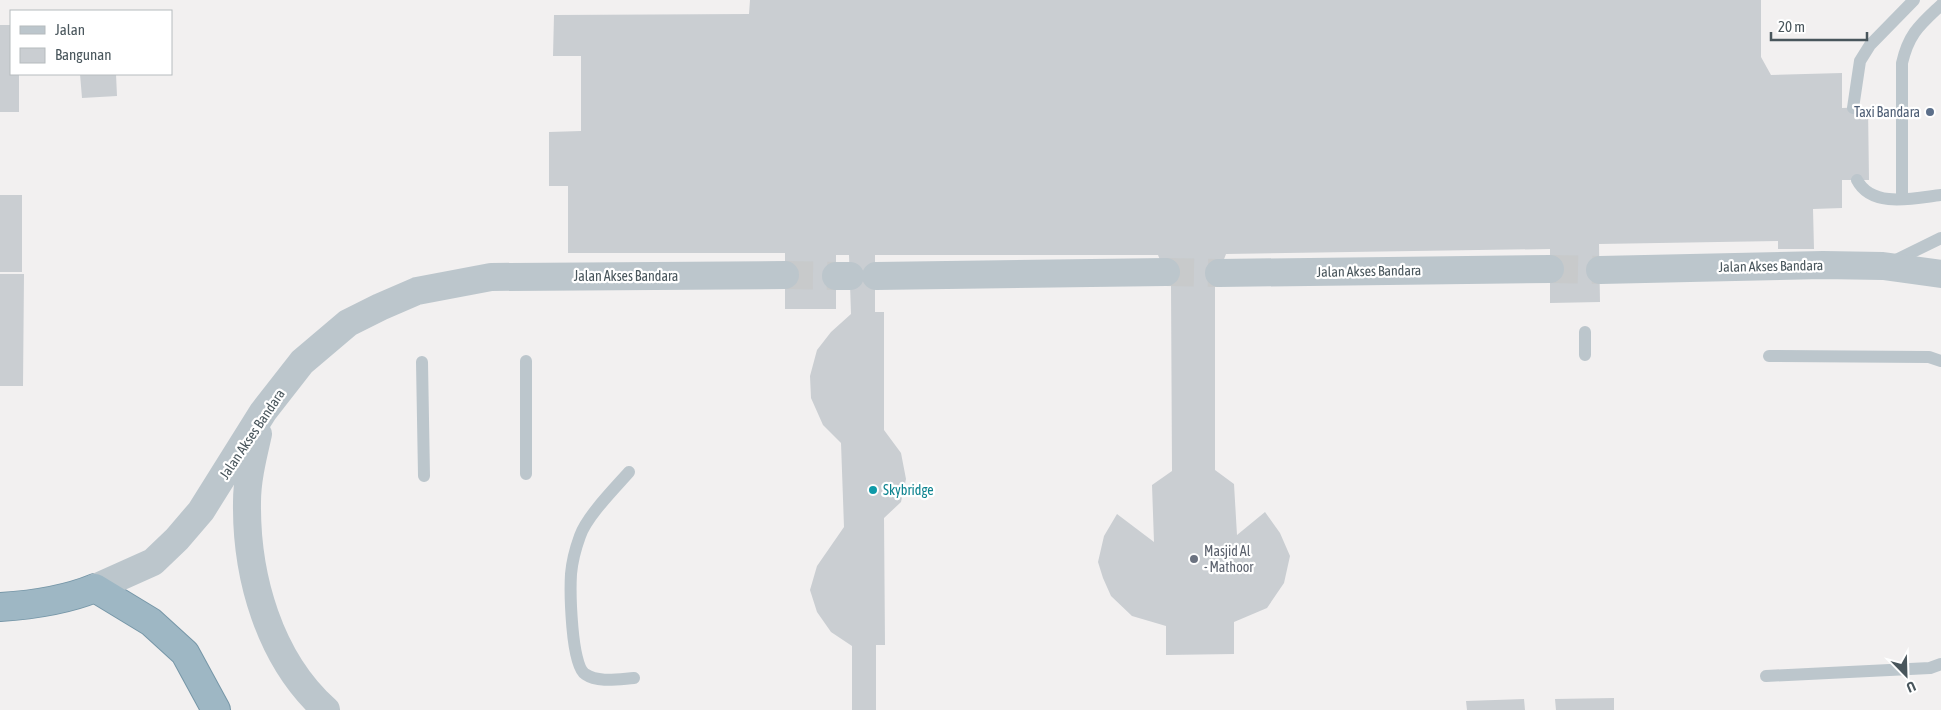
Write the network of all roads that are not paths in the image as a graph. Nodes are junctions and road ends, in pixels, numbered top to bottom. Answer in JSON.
{"nodes":[{"id":1,"x":1914,"y":0,"type":"edge"},
{"id":2,"x":1941,"y":5,"type":"edge"},
{"id":3,"x":1853,"y":108,"type":"dead end"},
{"id":4,"x":1857,"y":180,"type":"dead end"},
{"id":5,"x":1941,"y":195,"type":"edge"},
{"id":6,"x":1902,"y":199,"type":"junction"},
{"id":7,"x":1941,"y":238,"type":"edge"},
{"id":8,"x":1883,"y":266,"type":"junction"},
{"id":9,"x":1550,"y":269,"type":"tunnel mouth"},
{"id":10,"x":1600,"y":270,"type":"tunnel mouth"},
{"id":11,"x":1166,"y":272,"type":"tunnel mouth"},
{"id":12,"x":1219,"y":273,"type":"tunnel mouth"},
{"id":13,"x":1941,"y":274,"type":"edge"},
{"id":14,"x":785,"y":275,"type":"tunnel mouth"},
{"id":15,"x":854,"y":276,"type":"tunnel mouth"},
{"id":16,"x":1585,"y":332,"type":"dead end"},
{"id":17,"x":1585,"y":355,"type":"dead end"},
{"id":18,"x":1769,"y":356,"type":"dead end"},
{"id":19,"x":526,"y":361,"type":"dead end"},
{"id":20,"x":1941,"y":361,"type":"edge"},
{"id":21,"x":422,"y":362,"type":"dead end"},
{"id":22,"x":263,"y":412,"type":"junction"},
{"id":23,"x":629,"y":472,"type":"dead end"},
{"id":24,"x":526,"y":474,"type":"dead end"},
{"id":25,"x":424,"y":476,"type":"dead end"},
{"id":26,"x":96,"y":588,"type":"junction"},
{"id":27,"x":0,"y":607,"type":"edge"},
{"id":28,"x":1941,"y":664,"type":"edge"},
{"id":29,"x":1766,"y":676,"type":"dead end"},
{"id":30,"x":634,"y":678,"type":"dead end"},
{"id":31,"x":216,"y":710,"type":"edge"},
{"id":32,"x":326,"y":710,"type":"edge"}],
"edges":[{"from":1,"to":3,"type":"lane"},
{"from":2,"to":6,"type":"lane"},
{"from":4,"to":6,"type":"lane"},
{"from":5,"to":6,"type":"lane"},
{"from":7,"to":8,"type":"lane"},
{"from":8,"to":10,"type":"street","name":"Jalan Akses Bandara"},
{"from":8,"to":13,"type":"street","name":"Jalan Akses Bandara"},
{"from":9,"to":12,"type":"street","name":"Jalan Akses Bandara"},
{"from":11,"to":15,"type":"street"},
{"from":14,"to":22,"type":"street","name":"Jalan Akses Bandara"},
{"from":16,"to":17,"type":"lane"},
{"from":18,"to":20,"type":"lane"},
{"from":19,"to":24,"type":"lane"},
{"from":21,"to":25,"type":"lane"},
{"from":22,"to":26,"type":"street","name":"Jalan Akses Bandara"},
{"from":22,"to":32,"type":"street"},
{"from":23,"to":30,"type":"lane"},
{"from":26,"to":27,"type":"highway","name":"Jalan Akses Bandara"},
{"from":26,"to":31,"type":"highway"},
{"from":28,"to":29,"type":"lane"}]}
